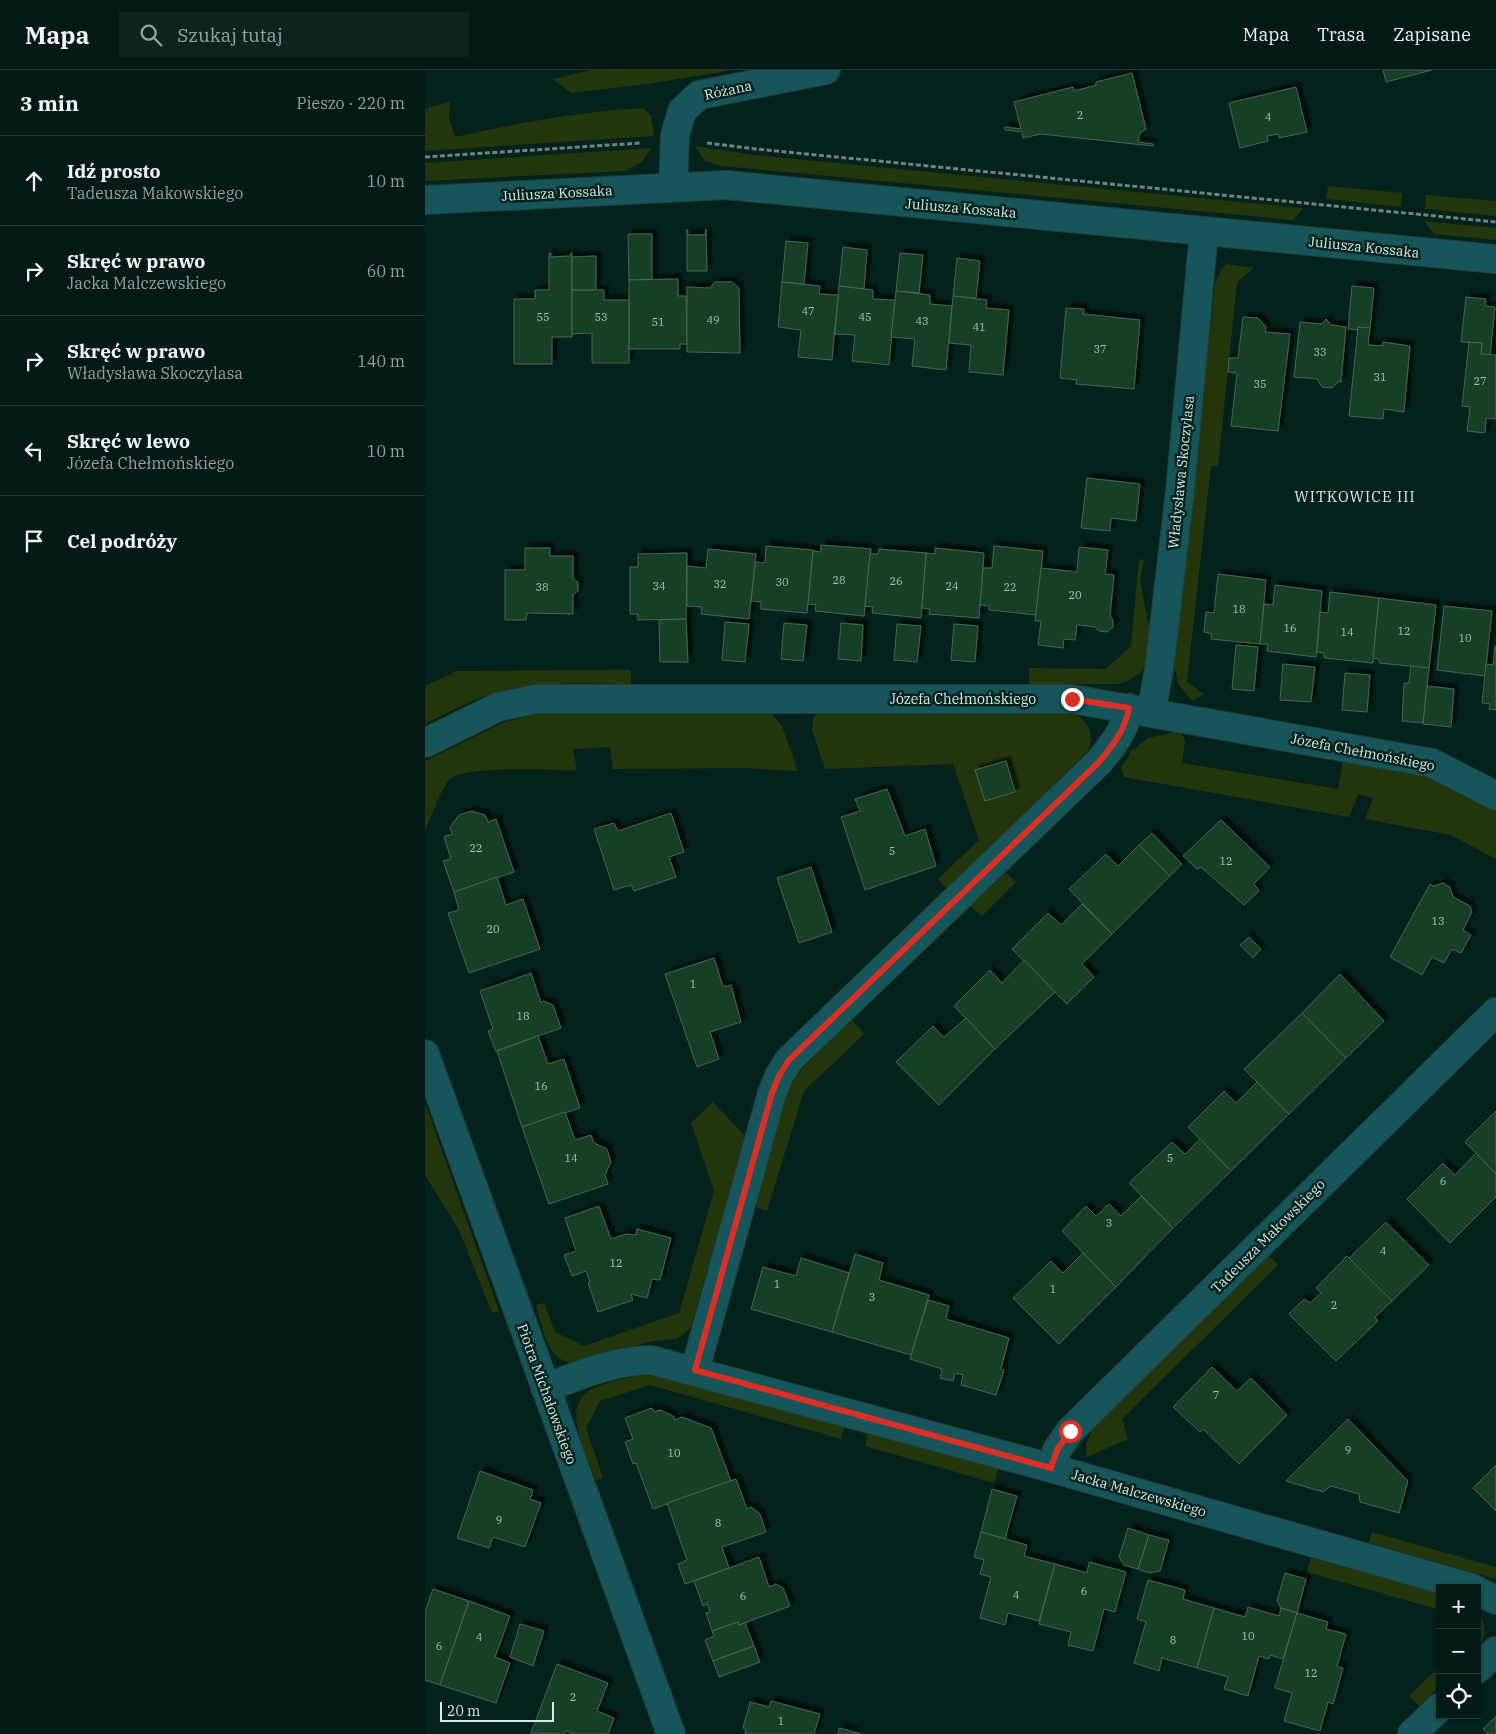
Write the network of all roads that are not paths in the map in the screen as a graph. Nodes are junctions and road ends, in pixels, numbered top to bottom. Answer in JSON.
{"nodes":[{"id":1,"x":826,"y":70,"type":"edge"},
{"id":2,"x":673,"y":187,"type":"junction"},
{"id":3,"x":425,"y":200,"type":"edge"},
{"id":4,"x":1204,"y":231,"type":"junction"},
{"id":5,"x":1496,"y":259,"type":"edge"},
{"id":6,"x":1140,"y":711,"type":"junction"},
{"id":7,"x":425,"y":743,"type":"edge"},
{"id":8,"x":1496,"y":796,"type":"edge"},
{"id":9,"x":1496,"y":1012,"type":"edge"},
{"id":10,"x":425,"y":1054,"type":"edge"},
{"id":11,"x":695,"y":1370,"type":"junction"},
{"id":12,"x":545,"y":1388,"type":"junction"},
{"id":13,"x":1051,"y":1468,"type":"junction"},
{"id":14,"x":1458,"y":1584,"type":"edge"},
{"id":15,"x":1481,"y":1593,"type":"edge"},
{"id":16,"x":1496,"y":1600,"type":"edge"},
{"id":17,"x":1496,"y":1651,"type":"edge"},
{"id":18,"x":1481,"y":1665,"type":"edge"},
{"id":19,"x":1436,"y":1710,"type":"edge"},
{"id":20,"x":671,"y":1734,"type":"edge"},
{"id":21,"x":1412,"y":1734,"type":"edge"}],
"edges":[{"from":1,"to":2,"type":"street","name":"Różana"},
{"from":2,"to":3,"type":"street","name":"Juliusza Kossaka"},
{"from":2,"to":4,"type":"street","name":"Juliusza Kossaka"},
{"from":4,"to":5,"type":"street","name":"Juliusza Kossaka"},
{"from":4,"to":6,"type":"street","name":"Władysława Skoczylasa"},
{"from":6,"to":7,"type":"street","name":"Józefa Chełmońskiego"},
{"from":6,"to":8,"type":"street","name":"Józefa Chełmońskiego"},
{"from":6,"to":11,"type":"street","name":"Władysława Skoczylasa"},
{"from":9,"to":13,"type":"street","name":"Tadeusza Makowskiego"},
{"from":10,"to":12,"type":"street","name":"Piotra Michałowskiego"},
{"from":11,"to":12,"type":"street","name":"Jacka Malczewskiego"},
{"from":11,"to":13,"type":"street","name":"Jacka Malczewskiego"},
{"from":12,"to":20,"type":"street","name":"Piotra Michałowskiego"},
{"from":13,"to":14,"type":"street","name":"Jacka Malczewskiego"},
{"from":15,"to":16,"type":"street"},
{"from":17,"to":18,"type":"street"},
{"from":19,"to":21,"type":"street"}]}
